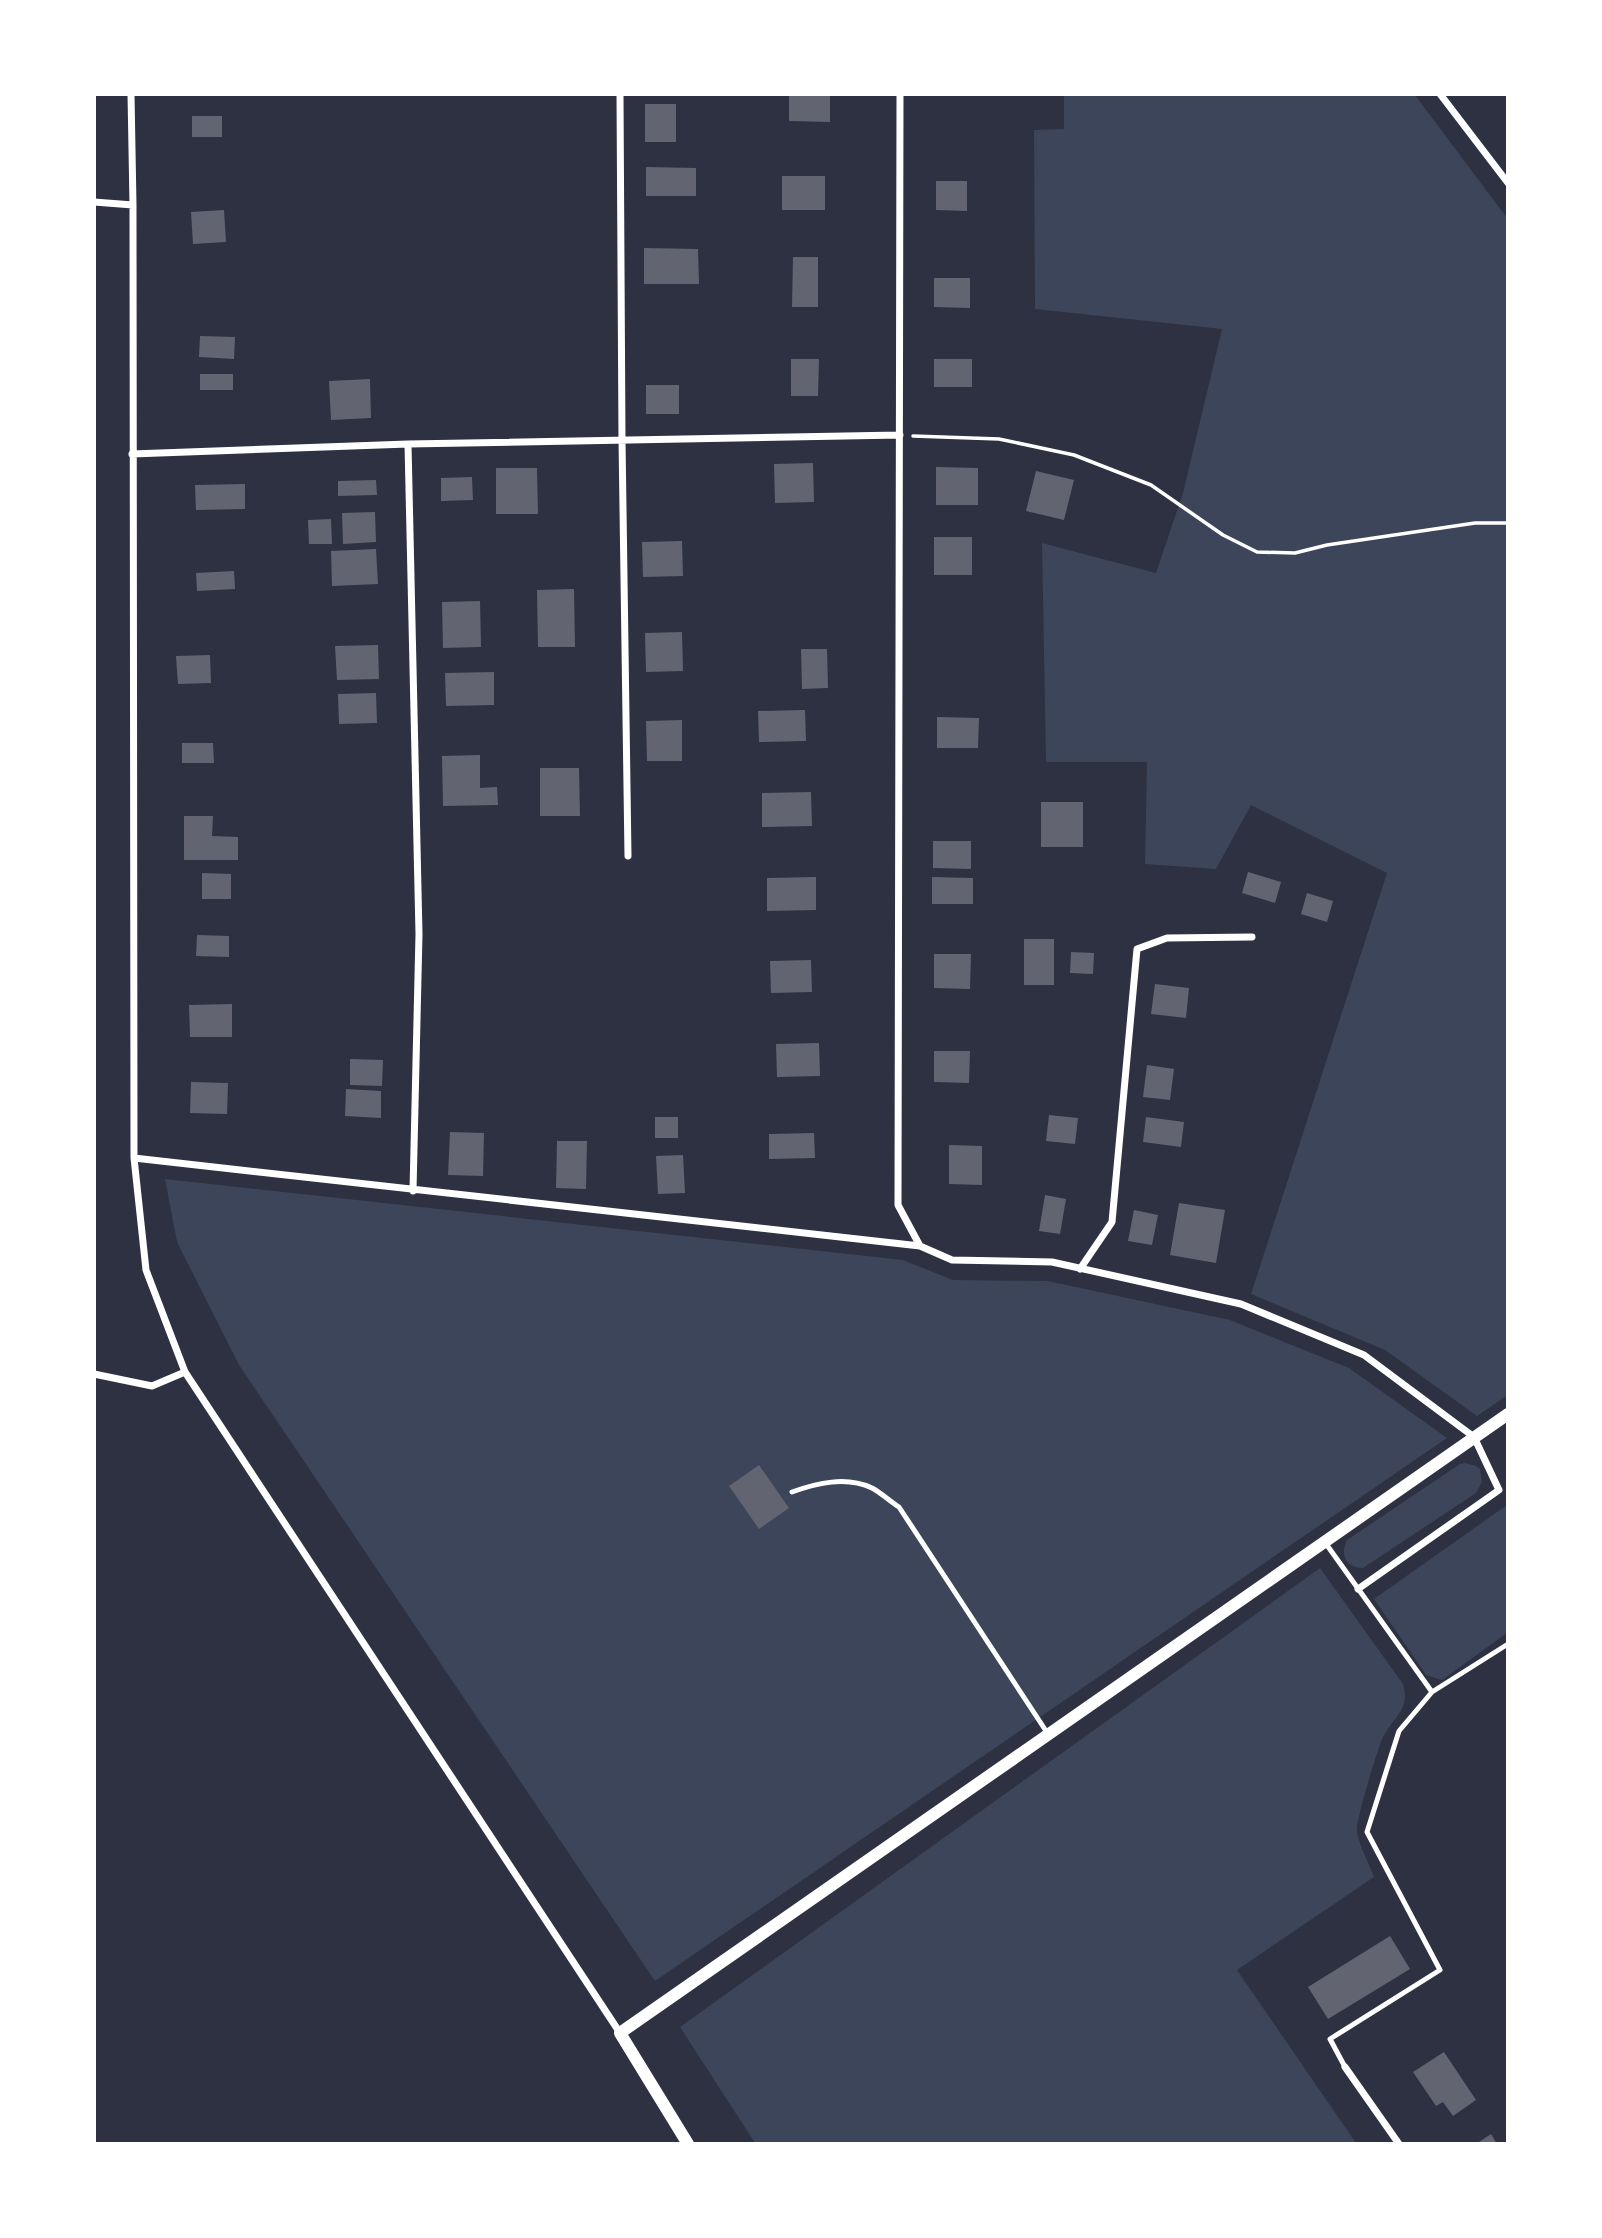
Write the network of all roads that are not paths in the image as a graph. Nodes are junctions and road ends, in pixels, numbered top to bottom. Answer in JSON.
{"nodes":[{"id":1,"x":131,"y":94,"type":"edge"},
{"id":2,"x":620,"y":94,"type":"edge"},
{"id":3,"x":900,"y":94,"type":"edge"},
{"id":4,"x":1440,"y":94,"type":"edge"},
{"id":5,"x":1507,"y":183,"type":"edge"},
{"id":6,"x":94,"y":202,"type":"edge"},
{"id":7,"x":133,"y":205,"type":"junction"},
{"id":8,"x":900,"y":435,"type":"junction"},
{"id":9,"x":622,"y":439,"type":"junction"},
{"id":10,"x":408,"y":444,"type":"junction"},
{"id":11,"x":132,"y":454,"type":"junction"},
{"id":12,"x":628,"y":856,"type":"dead end"},
{"id":13,"x":1252,"y":937,"type":"dead end"},
{"id":14,"x":134,"y":1158,"type":"junction"},
{"id":15,"x":413,"y":1191,"type":"junction"},
{"id":16,"x":920,"y":1246,"type":"junction"},
{"id":17,"x":1080,"y":1269,"type":"junction"},
{"id":18,"x":185,"y":1371,"type":"junction"},
{"id":19,"x":94,"y":1374,"type":"edge"},
{"id":20,"x":1507,"y":1413,"type":"edge"},
{"id":21,"x":1474,"y":1437,"type":"junction"},
{"id":22,"x":792,"y":1492,"type":"dead end"},
{"id":23,"x":1324,"y":1541,"type":"junction"},
{"id":24,"x":1358,"y":1588,"type":"junction"},
{"id":25,"x":1507,"y":1643,"type":"edge"},
{"id":26,"x":1432,"y":1692,"type":"junction"},
{"id":27,"x":1048,"y":1734,"type":"junction"},
{"id":28,"x":620,"y":2033,"type":"junction"},
{"id":29,"x":1345,"y":2067,"type":"joint"},
{"id":30,"x":688,"y":2144,"type":"edge"},
{"id":31,"x":1399,"y":2144,"type":"edge"}],
"edges":[{"from":1,"to":7,"type":"street"},
{"from":2,"to":9,"type":"street"},
{"from":3,"to":8,"type":"street"},
{"from":4,"to":5,"type":"street"},
{"from":6,"to":7,"type":"street"},
{"from":7,"to":11,"type":"street"},
{"from":8,"to":9,"type":"street"},
{"from":8,"to":16,"type":"street"},
{"from":9,"to":10,"type":"street"},
{"from":9,"to":12,"type":"street"},
{"from":10,"to":11,"type":"street"},
{"from":10,"to":15,"type":"street"},
{"from":11,"to":14,"type":"street"},
{"from":13,"to":17,"type":"street"},
{"from":14,"to":15,"type":"street"},
{"from":14,"to":18,"type":"street"},
{"from":15,"to":16,"type":"street"},
{"from":16,"to":17,"type":"street"},
{"from":17,"to":21,"type":"street"},
{"from":18,"to":19,"type":"street"},
{"from":18,"to":28,"type":"street"},
{"from":20,"to":21,"type":"street"},
{"from":21,"to":23,"type":"street"},
{"from":21,"to":24,"type":"street"},
{"from":22,"to":27,"type":"lane"},
{"from":23,"to":24,"type":"lane"},
{"from":23,"to":27,"type":"street"},
{"from":24,"to":26,"type":"lane"},
{"from":25,"to":26,"type":"lane"},
{"from":26,"to":29,"type":"lane"},
{"from":27,"to":28,"type":"street"},
{"from":28,"to":30,"type":"street"},
{"from":29,"to":31,"type":"street"}]}
